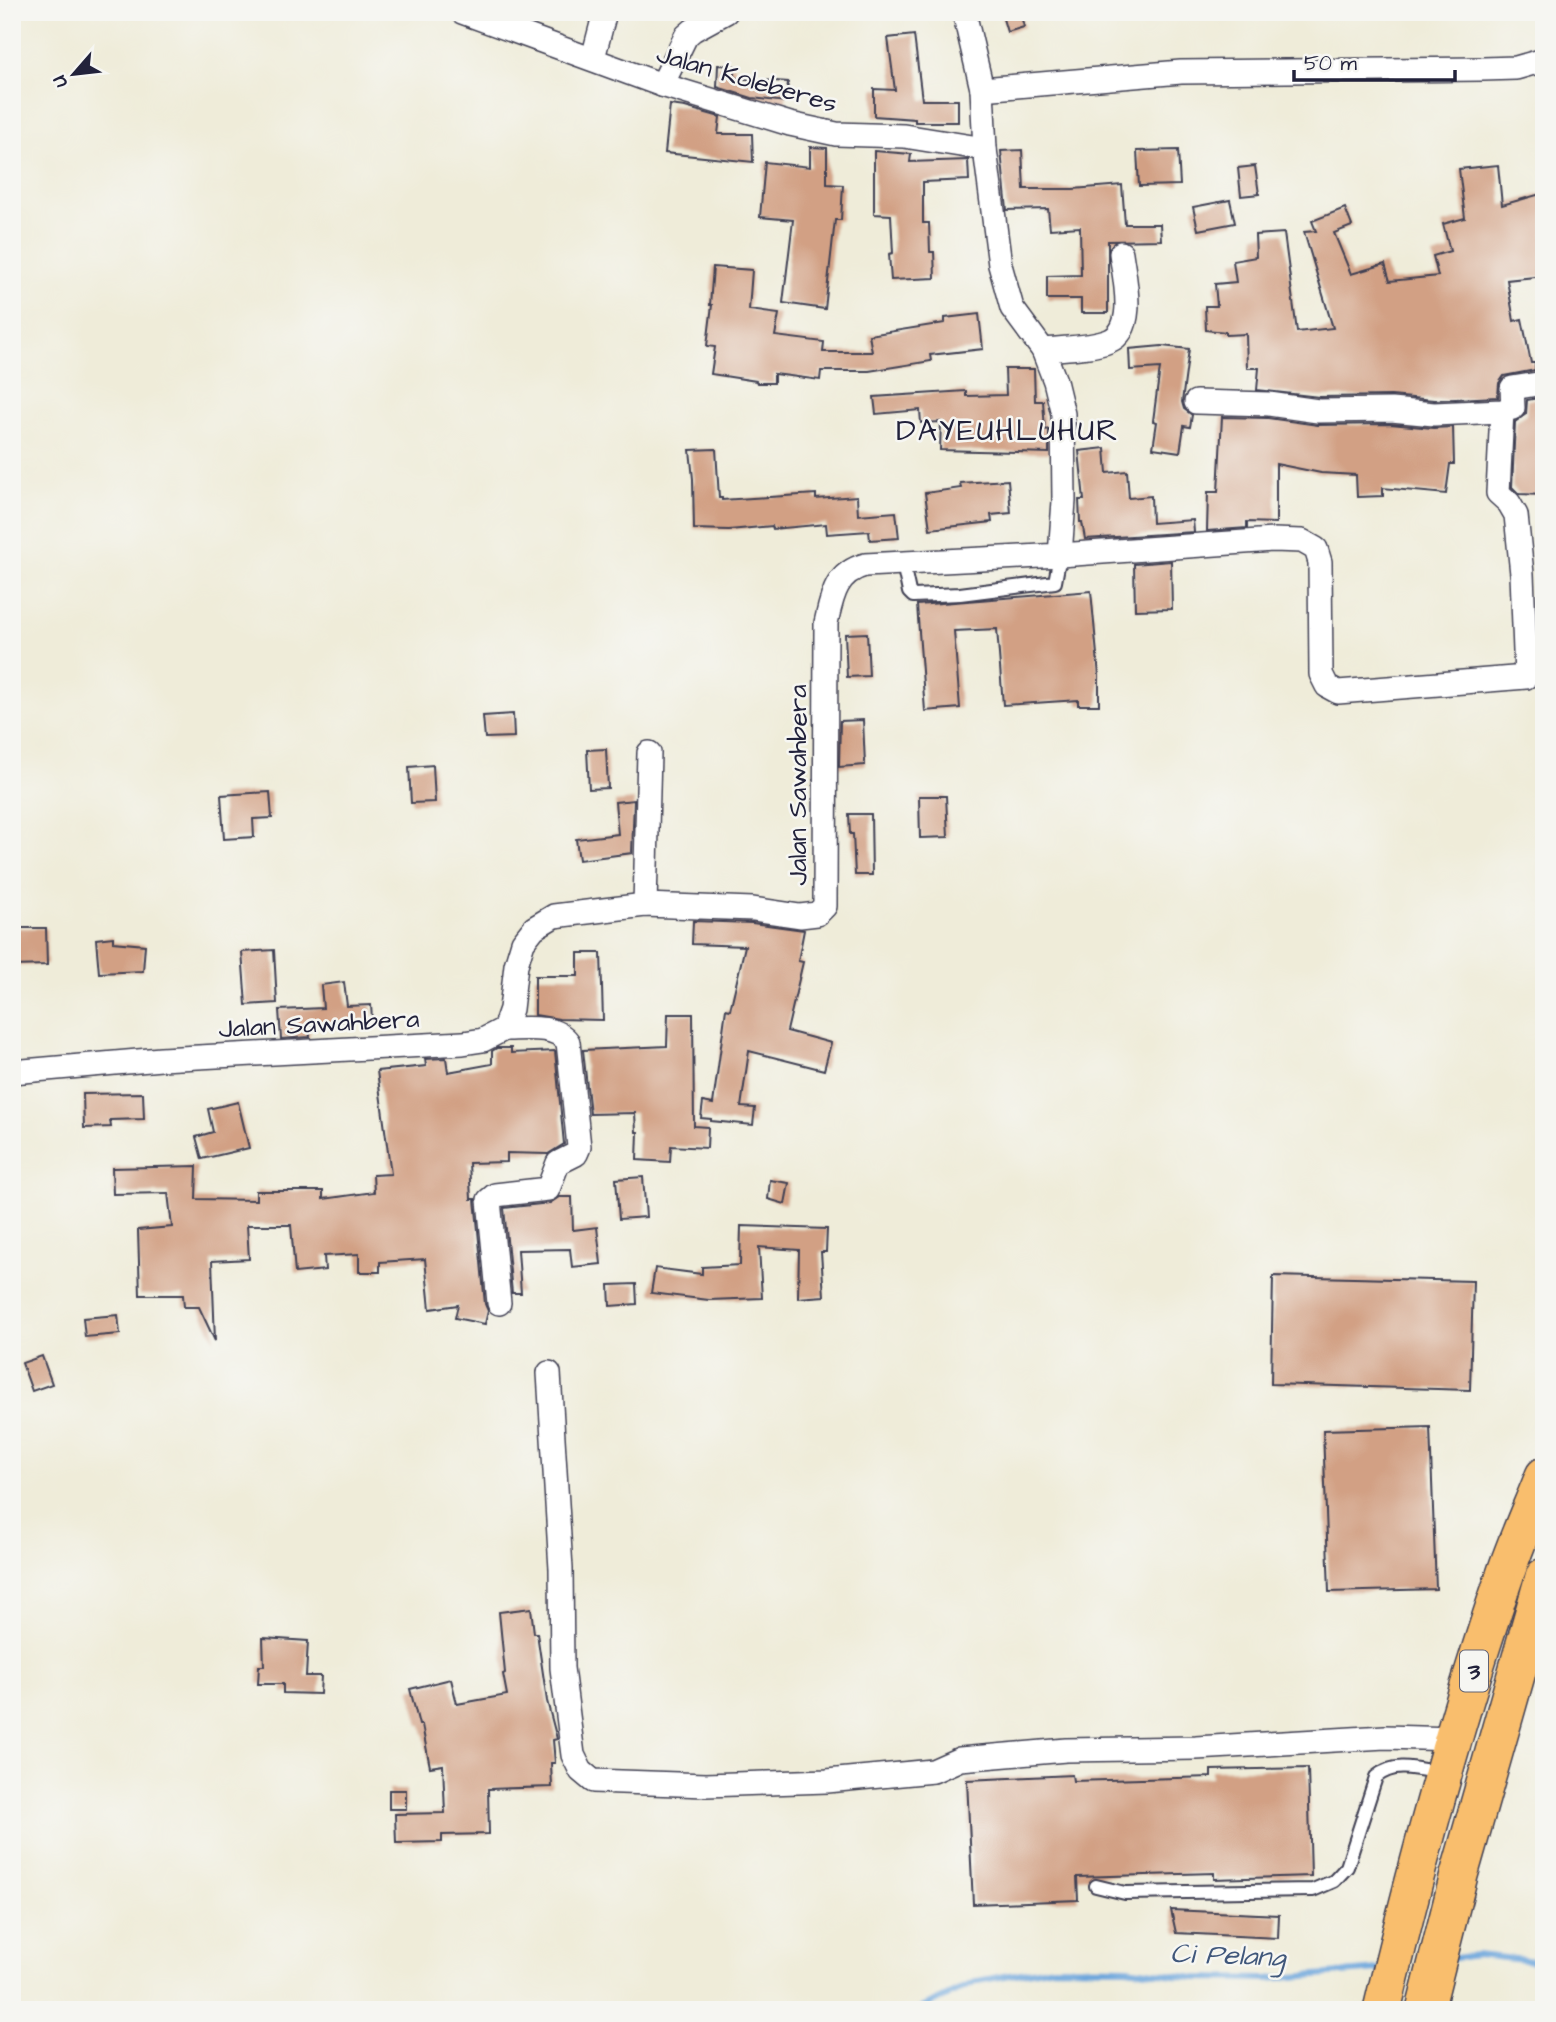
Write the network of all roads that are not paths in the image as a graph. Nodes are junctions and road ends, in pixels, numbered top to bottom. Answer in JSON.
{"nodes":[{"id":1,"x":462,"y":12,"type":"edge"},
{"id":2,"x":605,"y":12,"type":"edge"},
{"id":3,"x":726,"y":12,"type":"edge"},
{"id":4,"x":964,"y":12,"type":"edge"},
{"id":5,"x":593,"y":58,"type":"junction"},
{"id":6,"x":1544,"y":60,"type":"edge"},
{"id":7,"x":662,"y":85,"type":"junction"},
{"id":8,"x":982,"y":89,"type":"junction"},
{"id":9,"x":985,"y":149,"type":"junction"},
{"id":10,"x":1121,"y":253,"type":"dead end"},
{"id":11,"x":1042,"y":351,"type":"junction"},
{"id":12,"x":1544,"y":383,"type":"edge"},
{"id":13,"x":1196,"y":402,"type":"dead end"},
{"id":14,"x":1502,"y":411,"type":"junction"},
{"id":15,"x":1060,"y":555,"type":"junction"},
{"id":16,"x":903,"y":564,"type":"junction"},
{"id":17,"x":649,"y":753,"type":"dead end"},
{"id":18,"x":645,"y":905,"type":"junction"},
{"id":19,"x":503,"y":1029,"type":"junction"},
{"id":20,"x":12,"y":1072,"type":"edge"},
{"id":21,"x":499,"y":1303,"type":"dead end"},
{"id":22,"x":549,"y":1373,"type":"dead end"},
{"id":23,"x":1544,"y":1476,"type":"edge"},
{"id":24,"x":1544,"y":1577,"type":"edge"},
{"id":25,"x":1455,"y":1739,"type":"junction"},
{"id":26,"x":1444,"y":1774,"type":"junction"},
{"id":27,"x":1096,"y":1886,"type":"dead end"},
{"id":28,"x":1382,"y":2010,"type":"edge"},
{"id":29,"x":1425,"y":2010,"type":"edge"}],
"edges":[{"from":1,"to":5,"type":"street","name":"Jalan Koleberes"},
{"from":2,"to":5,"type":"street"},
{"from":3,"to":7,"type":"street"},
{"from":4,"to":8,"type":"street"},
{"from":5,"to":7,"type":"street","name":"Jalan Koleberes"},
{"from":6,"to":8,"type":"street"},
{"from":7,"to":9,"type":"street","name":"Jalan Koleberes"},
{"from":8,"to":9,"type":"street"},
{"from":9,"to":11,"type":"street"},
{"from":10,"to":11,"type":"street"},
{"from":11,"to":15,"type":"street"},
{"from":12,"to":14,"type":"street"},
{"from":13,"to":14,"type":"street"},
{"from":14,"to":15,"type":"street","name":"Jalan Sawahbera"},
{"from":15,"to":16,"type":"street","name":"Jalan Sawahbera"},
{"from":15,"to":16,"type":"lane"},
{"from":16,"to":18,"type":"street","name":"Jalan Sawahbera"},
{"from":17,"to":18,"type":"street"},
{"from":18,"to":19,"type":"street","name":"Jalan Sawahbera"},
{"from":19,"to":20,"type":"street","name":"Jalan Sawahbera"},
{"from":19,"to":21,"type":"street"},
{"from":22,"to":25,"type":"street"},
{"from":23,"to":25,"type":"main road","number":"3"},
{"from":24,"to":29,"type":"main road","number":"3"},
{"from":25,"to":26,"type":"main road","number":"3"},
{"from":26,"to":27,"type":"lane"},
{"from":26,"to":28,"type":"main road","number":"3"}]}
